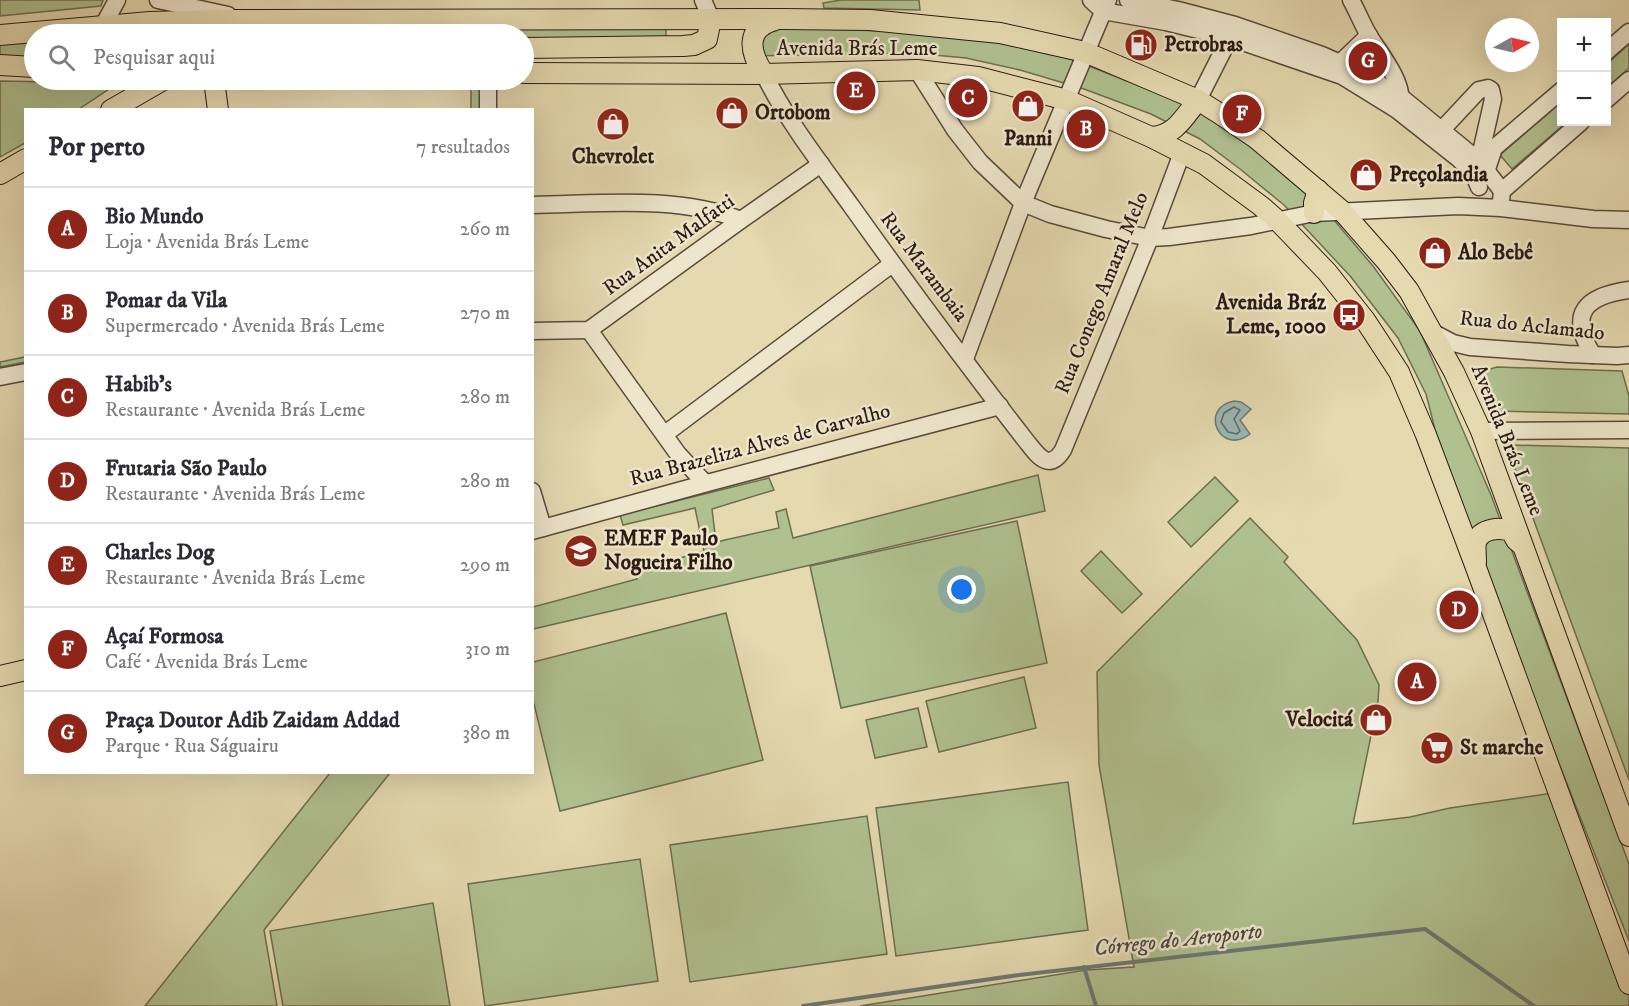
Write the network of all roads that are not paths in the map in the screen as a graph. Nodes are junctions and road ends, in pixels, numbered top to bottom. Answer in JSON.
{"nodes":[{"id":1,"x":117,"y":0,"type":"edge"},
{"id":2,"x":158,"y":0,"type":"edge"},
{"id":3,"x":703,"y":0,"type":"edge"},
{"id":4,"x":1128,"y":0,"type":"edge"},
{"id":5,"x":1351,"y":0,"type":"edge"},
{"id":6,"x":179,"y":2,"type":"edge"},
{"id":7,"x":1100,"y":4,"type":"edge"},
{"id":8,"x":711,"y":19,"type":"junction"},
{"id":9,"x":784,"y":19,"type":"junction"},
{"id":10,"x":258,"y":20,"type":"junction"},
{"id":11,"x":104,"y":24,"type":"edge"},
{"id":12,"x":126,"y":24,"type":"edge"},
{"id":13,"x":1233,"y":32,"type":"junction"},
{"id":14,"x":1629,"y":32,"type":"edge"},
{"id":15,"x":24,"y":33,"type":"edge"},
{"id":16,"x":0,"y":35,"type":"edge"},
{"id":17,"x":1369,"y":35,"type":"junction"},
{"id":18,"x":534,"y":48,"type":"edge"},
{"id":19,"x":1611,"y":48,"type":"edge"},
{"id":20,"x":1085,"y":52,"type":"junction"},
{"id":21,"x":0,"y":65,"type":"edge"},
{"id":22,"x":24,"y":66,"type":"edge"},
{"id":23,"x":1337,"y":68,"type":"junction"},
{"id":24,"x":917,"y":70,"type":"junction"},
{"id":25,"x":534,"y":73,"type":"edge"},
{"id":26,"x":764,"y":74,"type":"junction"},
{"id":27,"x":1629,"y":81,"type":"edge"},
{"id":28,"x":146,"y":90,"type":"edge"},
{"id":29,"x":215,"y":90,"type":"edge"},
{"id":30,"x":488,"y":90,"type":"edge"},
{"id":31,"x":1557,"y":94,"type":"edge"},
{"id":32,"x":1611,"y":96,"type":"edge"},
{"id":33,"x":1067,"y":100,"type":"junction"},
{"id":34,"x":1198,"y":100,"type":"junction"},
{"id":35,"x":1399,"y":103,"type":"junction"},
{"id":36,"x":114,"y":108,"type":"edge"},
{"id":37,"x":218,"y":108,"type":"edge"},
{"id":38,"x":488,"y":108,"type":"edge"},
{"id":39,"x":1576,"y":126,"type":"edge"},
{"id":40,"x":1437,"y":134,"type":"junction"},
{"id":41,"x":1151,"y":137,"type":"junction"},
{"id":42,"x":1182,"y":153,"type":"junction"},
{"id":43,"x":24,"y":160,"type":"edge"},
{"id":44,"x":822,"y":165,"type":"junction"},
{"id":45,"x":1483,"y":165,"type":"junction"},
{"id":46,"x":0,"y":174,"type":"edge"},
{"id":47,"x":1479,"y":188,"type":"junction"},
{"id":48,"x":1318,"y":190,"type":"junction"},
{"id":49,"x":1502,"y":191,"type":"junction"},
{"id":50,"x":1023,"y":203,"type":"junction"},
{"id":51,"x":534,"y":205,"type":"edge"},
{"id":52,"x":1473,"y":206,"type":"junction"},
{"id":53,"x":1501,"y":208,"type":"junction"},
{"id":54,"x":1342,"y":211,"type":"junction"},
{"id":55,"x":1314,"y":213,"type":"junction"},
{"id":56,"x":741,"y":220,"type":"junction"},
{"id":57,"x":1629,"y":220,"type":"edge"},
{"id":58,"x":1278,"y":221,"type":"junction"},
{"id":59,"x":1150,"y":237,"type":"junction"},
{"id":60,"x":892,"y":264,"type":"junction"},
{"id":61,"x":1629,"y":290,"type":"edge"},
{"id":62,"x":589,"y":330,"type":"junction"},
{"id":63,"x":534,"y":331,"type":"edge"},
{"id":64,"x":1432,"y":332,"type":"junction"},
{"id":65,"x":1629,"y":355,"type":"edge"},
{"id":66,"x":1593,"y":356,"type":"junction"},
{"id":67,"x":965,"y":359,"type":"junction"},
{"id":68,"x":24,"y":372,"type":"edge"},
{"id":69,"x":0,"y":377,"type":"edge"},
{"id":70,"x":1000,"y":406,"type":"junction"},
{"id":71,"x":1629,"y":430,"type":"edge"},
{"id":72,"x":1481,"y":431,"type":"junction"},
{"id":73,"x":665,"y":434,"type":"junction"},
{"id":74,"x":1063,"y":450,"type":"joint"},
{"id":75,"x":705,"y":483,"type":"junction"},
{"id":76,"x":534,"y":504,"type":"edge"},
{"id":77,"x":538,"y":530,"type":"edge"},
{"id":78,"x":1524,"y":547,"type":"junction"},
{"id":79,"x":1475,"y":566,"type":"junction"},
{"id":80,"x":24,"y":670,"type":"edge"},
{"id":81,"x":0,"y":676,"type":"edge"},
{"id":82,"x":1629,"y":836,"type":"edge"},
{"id":83,"x":1629,"y":984,"type":"edge"}],
"edges":[{"from":1,"to":11,"type":"street"},
{"from":2,"to":6,"type":"street"},
{"from":3,"to":8,"type":"street"},
{"from":4,"to":13,"type":"street"},
{"from":5,"to":17,"type":"street"},
{"from":6,"to":10,"type":"street"},
{"from":7,"to":13,"type":"street"},
{"from":7,"to":20,"type":"street"},
{"from":8,"to":9,"type":"main road","name":"Avenida Brás Leme"},
{"from":8,"to":10,"type":"main road","name":"Avenida Brás Leme"},
{"from":8,"to":18,"type":"main road"},
{"from":9,"to":20,"type":"main road","name":"Avenida Brás Leme"},
{"from":9,"to":26,"type":"main road"},
{"from":10,"to":12,"type":"main road","name":"Avenida Brás Leme"},
{"from":13,"to":23,"type":"street"},
{"from":13,"to":34,"type":"street"},
{"from":14,"to":19,"type":"street"},
{"from":15,"to":16,"type":"main road","name":"Avenida Brás Leme"},
{"from":17,"to":23,"type":"street"},
{"from":17,"to":35,"type":"street"},
{"from":20,"to":33,"type":"street"},
{"from":20,"to":34,"type":"main road","name":"Avenida Brás Leme"},
{"from":21,"to":22,"type":"main road"},
{"from":23,"to":35,"type":"street"},
{"from":24,"to":26,"type":"main road","name":"Avenida Brás Leme"},
{"from":24,"to":33,"type":"main road","name":"Avenida Brás Leme"},
{"from":24,"to":50,"type":"street"},
{"from":25,"to":26,"type":"main road","name":"Avenida Brás Leme"},
{"from":26,"to":44,"type":"street","name":"Rua Marambaia"},
{"from":27,"to":32,"type":"street"},
{"from":28,"to":36,"type":"main road"},
{"from":29,"to":37,"type":"main road"},
{"from":30,"to":38,"type":"street"},
{"from":31,"to":45,"type":"street"},
{"from":33,"to":41,"type":"main road","name":"Avenida Brás Leme"},
{"from":33,"to":50,"type":"street"},
{"from":34,"to":41,"type":"main road"},
{"from":34,"to":48,"type":"main road","name":"Avenida Brás Leme"},
{"from":35,"to":40,"type":"street"},
{"from":39,"to":49,"type":"street"},
{"from":40,"to":45,"type":"street"},
{"from":40,"to":45,"type":"street"},
{"from":40,"to":47,"type":"street"},
{"from":41,"to":42,"type":"main road","name":"Avenida Brás Leme"},
{"from":42,"to":58,"type":"main road","name":"Avenida Brás Leme"},
{"from":42,"to":59,"type":"street","name":"Rua Conego Amaral Melo"},
{"from":43,"to":46,"type":"main road"},
{"from":44,"to":56,"type":"street","name":"Rua Anita Malfatti"},
{"from":44,"to":60,"type":"street","name":"Rua Marambaia"},
{"from":45,"to":47,"type":"street"},
{"from":45,"to":49,"type":"street"},
{"from":47,"to":52,"type":"street"},
{"from":48,"to":54,"type":"main road","name":"Avenida Brás Leme"},
{"from":48,"to":55,"type":"main road"},
{"from":49,"to":53,"type":"street"},
{"from":50,"to":59,"type":"street"},
{"from":50,"to":67,"type":"street"},
{"from":51,"to":56,"type":"street"},
{"from":52,"to":53,"type":"street"},
{"from":52,"to":54,"type":"street"},
{"from":53,"to":57,"type":"street"},
{"from":54,"to":55,"type":"street"},
{"from":54,"to":64,"type":"main road","name":"Avenida Brás Leme"},
{"from":55,"to":58,"type":"street"},
{"from":56,"to":62,"type":"street","name":"Rua Anita Malfatti"},
{"from":58,"to":59,"type":"street"},
{"from":58,"to":79,"type":"main road","name":"Avenida Brás Leme"},
{"from":59,"to":74,"type":"street","name":"Rua Conego Amaral Melo"},
{"from":60,"to":67,"type":"street","name":"Rua Marambaia"},
{"from":60,"to":73,"type":"street"},
{"from":61,"to":66,"type":"street"},
{"from":62,"to":63,"type":"street"},
{"from":62,"to":73,"type":"street"},
{"from":64,"to":66,"type":"street","name":"Rua do Aclamado"},
{"from":64,"to":72,"type":"main road","name":"Avenida Brás Leme"},
{"from":65,"to":66,"type":"street","name":"Rua do Aclamado"},
{"from":67,"to":70,"type":"street","name":"Rua Marambaia"},
{"from":68,"to":69,"type":"street"},
{"from":70,"to":74,"type":"street","name":"Rua Marambaia"},
{"from":70,"to":75,"type":"street","name":"Rua Brazeliza Alves de Carvalho"},
{"from":71,"to":72,"type":"street"},
{"from":72,"to":78,"type":"main road","name":"Avenida Brás Leme"},
{"from":73,"to":75,"type":"street"},
{"from":75,"to":77,"type":"street","name":"Rua Brazeliza Alves de Carvalho"},
{"from":76,"to":77,"type":"street"},
{"from":78,"to":79,"type":"main road"},
{"from":78,"to":82,"type":"main road","name":"Avenida Brás Leme"},
{"from":79,"to":83,"type":"main road","name":"Avenida Brás Leme"},
{"from":80,"to":81,"type":"main road"}]}
